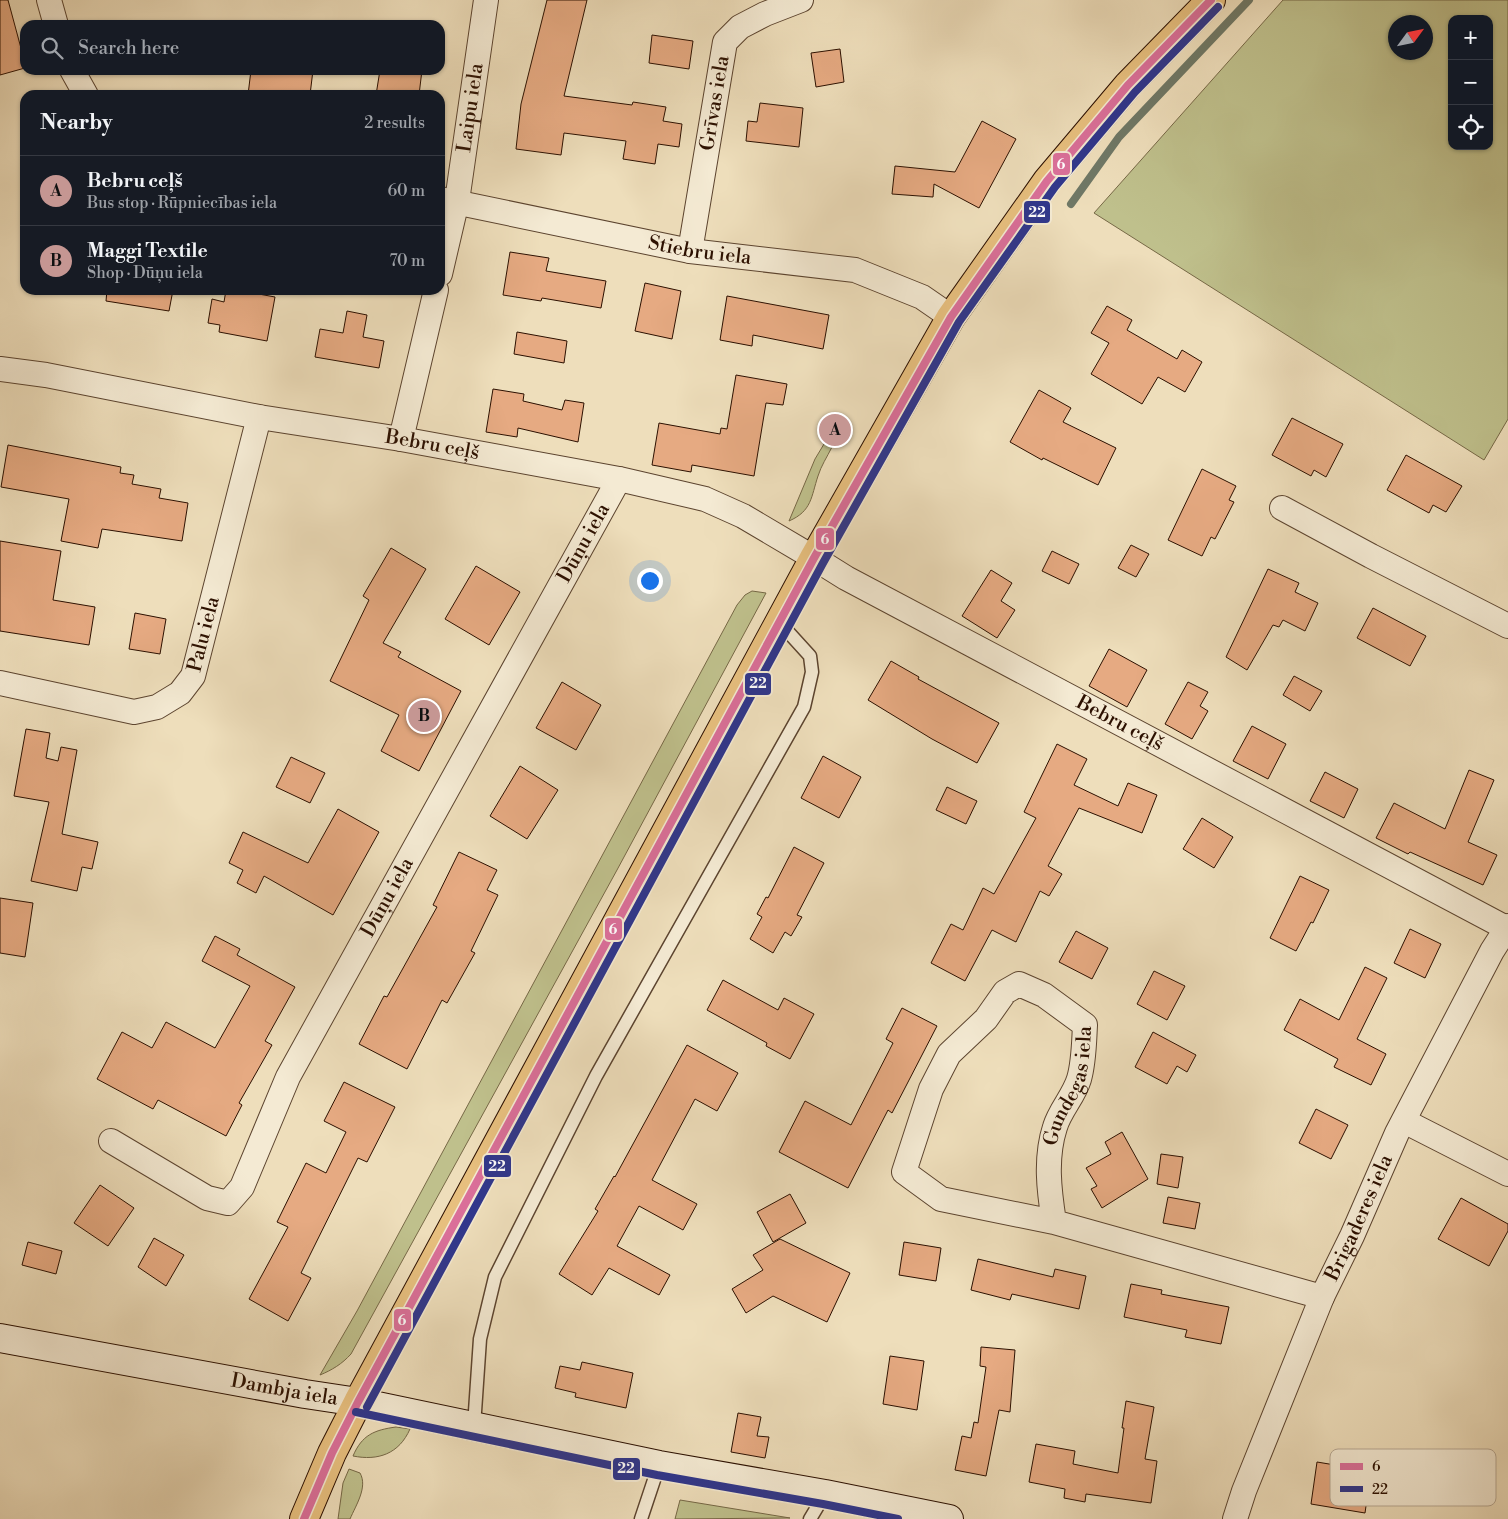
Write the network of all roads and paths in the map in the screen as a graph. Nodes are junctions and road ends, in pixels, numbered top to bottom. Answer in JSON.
{"nodes":[{"id":1,"x":49,"y":0,"type":"edge"},
{"id":2,"x":486,"y":0,"type":"edge"},
{"id":3,"x":801,"y":0,"type":"edge"},
{"id":4,"x":1211,"y":0,"type":"edge"},
{"id":5,"x":55,"y":20,"type":"edge"},
{"id":6,"x":75,"y":75,"type":"edge"},
{"id":7,"x":83,"y":90,"type":"edge"},
{"id":8,"x":449,"y":200,"type":"edge"},
{"id":9,"x":445,"y":233,"type":"edge"},
{"id":10,"x":690,"y":251,"type":"junction"},
{"id":11,"x":435,"y":295,"type":"edge"},
{"id":12,"x":951,"y":317,"type":"junction"},
{"id":13,"x":0,"y":369,"type":"edge"},
{"id":14,"x":259,"y":417,"type":"junction"},
{"id":15,"x":401,"y":439,"type":"junction"},
{"id":16,"x":619,"y":479,"type":"junction"},
{"id":17,"x":1282,"y":508,"type":"dead end"},
{"id":18,"x":814,"y":558,"type":"junction"},
{"id":19,"x":780,"y":623,"type":"junction"},
{"id":20,"x":1508,"y":626,"type":"edge"},
{"id":21,"x":0,"y":682,"type":"edge"},
{"id":22,"x":1508,"y":928,"type":"edge"},
{"id":23,"x":1404,"y":1120,"type":"junction"},
{"id":24,"x":111,"y":1141,"type":"dead end"},
{"id":25,"x":1508,"y":1174,"type":"edge"},
{"id":26,"x":1054,"y":1222,"type":"junction"},
{"id":27,"x":1322,"y":1297,"type":"junction"},
{"id":28,"x":0,"y":1338,"type":"edge"},
{"id":29,"x":358,"y":1402,"type":"junction"},
{"id":30,"x":474,"y":1426,"type":"junction"},
{"id":31,"x":659,"y":1465,"type":"junction"},
{"id":32,"x":824,"y":1494,"type":"junction"},
{"id":33,"x":304,"y":1519,"type":"edge"},
{"id":34,"x":642,"y":1519,"type":"edge"},
{"id":35,"x":810,"y":1519,"type":"edge"},
{"id":36,"x":949,"y":1519,"type":"edge"},
{"id":37,"x":1235,"y":1519,"type":"edge"}],
"edges":[{"from":1,"to":5,"type":"street"},
{"from":2,"to":8,"type":"street","name":"Laipu iela"},
{"from":3,"to":10,"type":"street","name":"Grīvas iela"},
{"from":4,"to":12,"type":"main road"},
{"from":6,"to":7,"type":"street"},
{"from":8,"to":9,"type":"street","name":"Laipu iela"},
{"from":8,"to":10,"type":"street","name":"Stiebru iela"},
{"from":10,"to":12,"type":"street","name":"Stiebru iela"},
{"from":11,"to":15,"type":"street"},
{"from":12,"to":18,"type":"main road"},
{"from":13,"to":14,"type":"street","name":"Bebru ceļš"},
{"from":14,"to":15,"type":"street","name":"Bebru ceļš"},
{"from":14,"to":21,"type":"street","name":"Palu iela"},
{"from":15,"to":16,"type":"street","name":"Bebru ceļš"},
{"from":16,"to":18,"type":"street","name":"Bebru ceļš"},
{"from":16,"to":24,"type":"street","name":"Dūņu iela"},
{"from":17,"to":20,"type":"street"},
{"from":18,"to":19,"type":"main road"},
{"from":18,"to":22,"type":"street","name":"Bebru ceļš"},
{"from":19,"to":29,"type":"main road"},
{"from":19,"to":30,"type":"lane"},
{"from":22,"to":23,"type":"street","name":"Brigaderes iela"},
{"from":23,"to":25,"type":"street"},
{"from":23,"to":27,"type":"street","name":"Brigaderes iela"},
{"from":26,"to":26,"type":"street","name":"Gundegas iela"},
{"from":26,"to":27,"type":"street","name":"Gundegas iela"},
{"from":27,"to":37,"type":"street","name":"Brigaderes iela"},
{"from":28,"to":29,"type":"street","name":"Dambja iela"},
{"from":29,"to":30,"type":"street","name":"Dambja iela"},
{"from":29,"to":33,"type":"main road"},
{"from":30,"to":31,"type":"street","name":"Dambja iela"},
{"from":31,"to":32,"type":"street","name":"Dambja iela"},
{"from":31,"to":34,"type":"lane"},
{"from":32,"to":35,"type":"lane"},
{"from":32,"to":36,"type":"street","name":"Dambja iela"}]}
